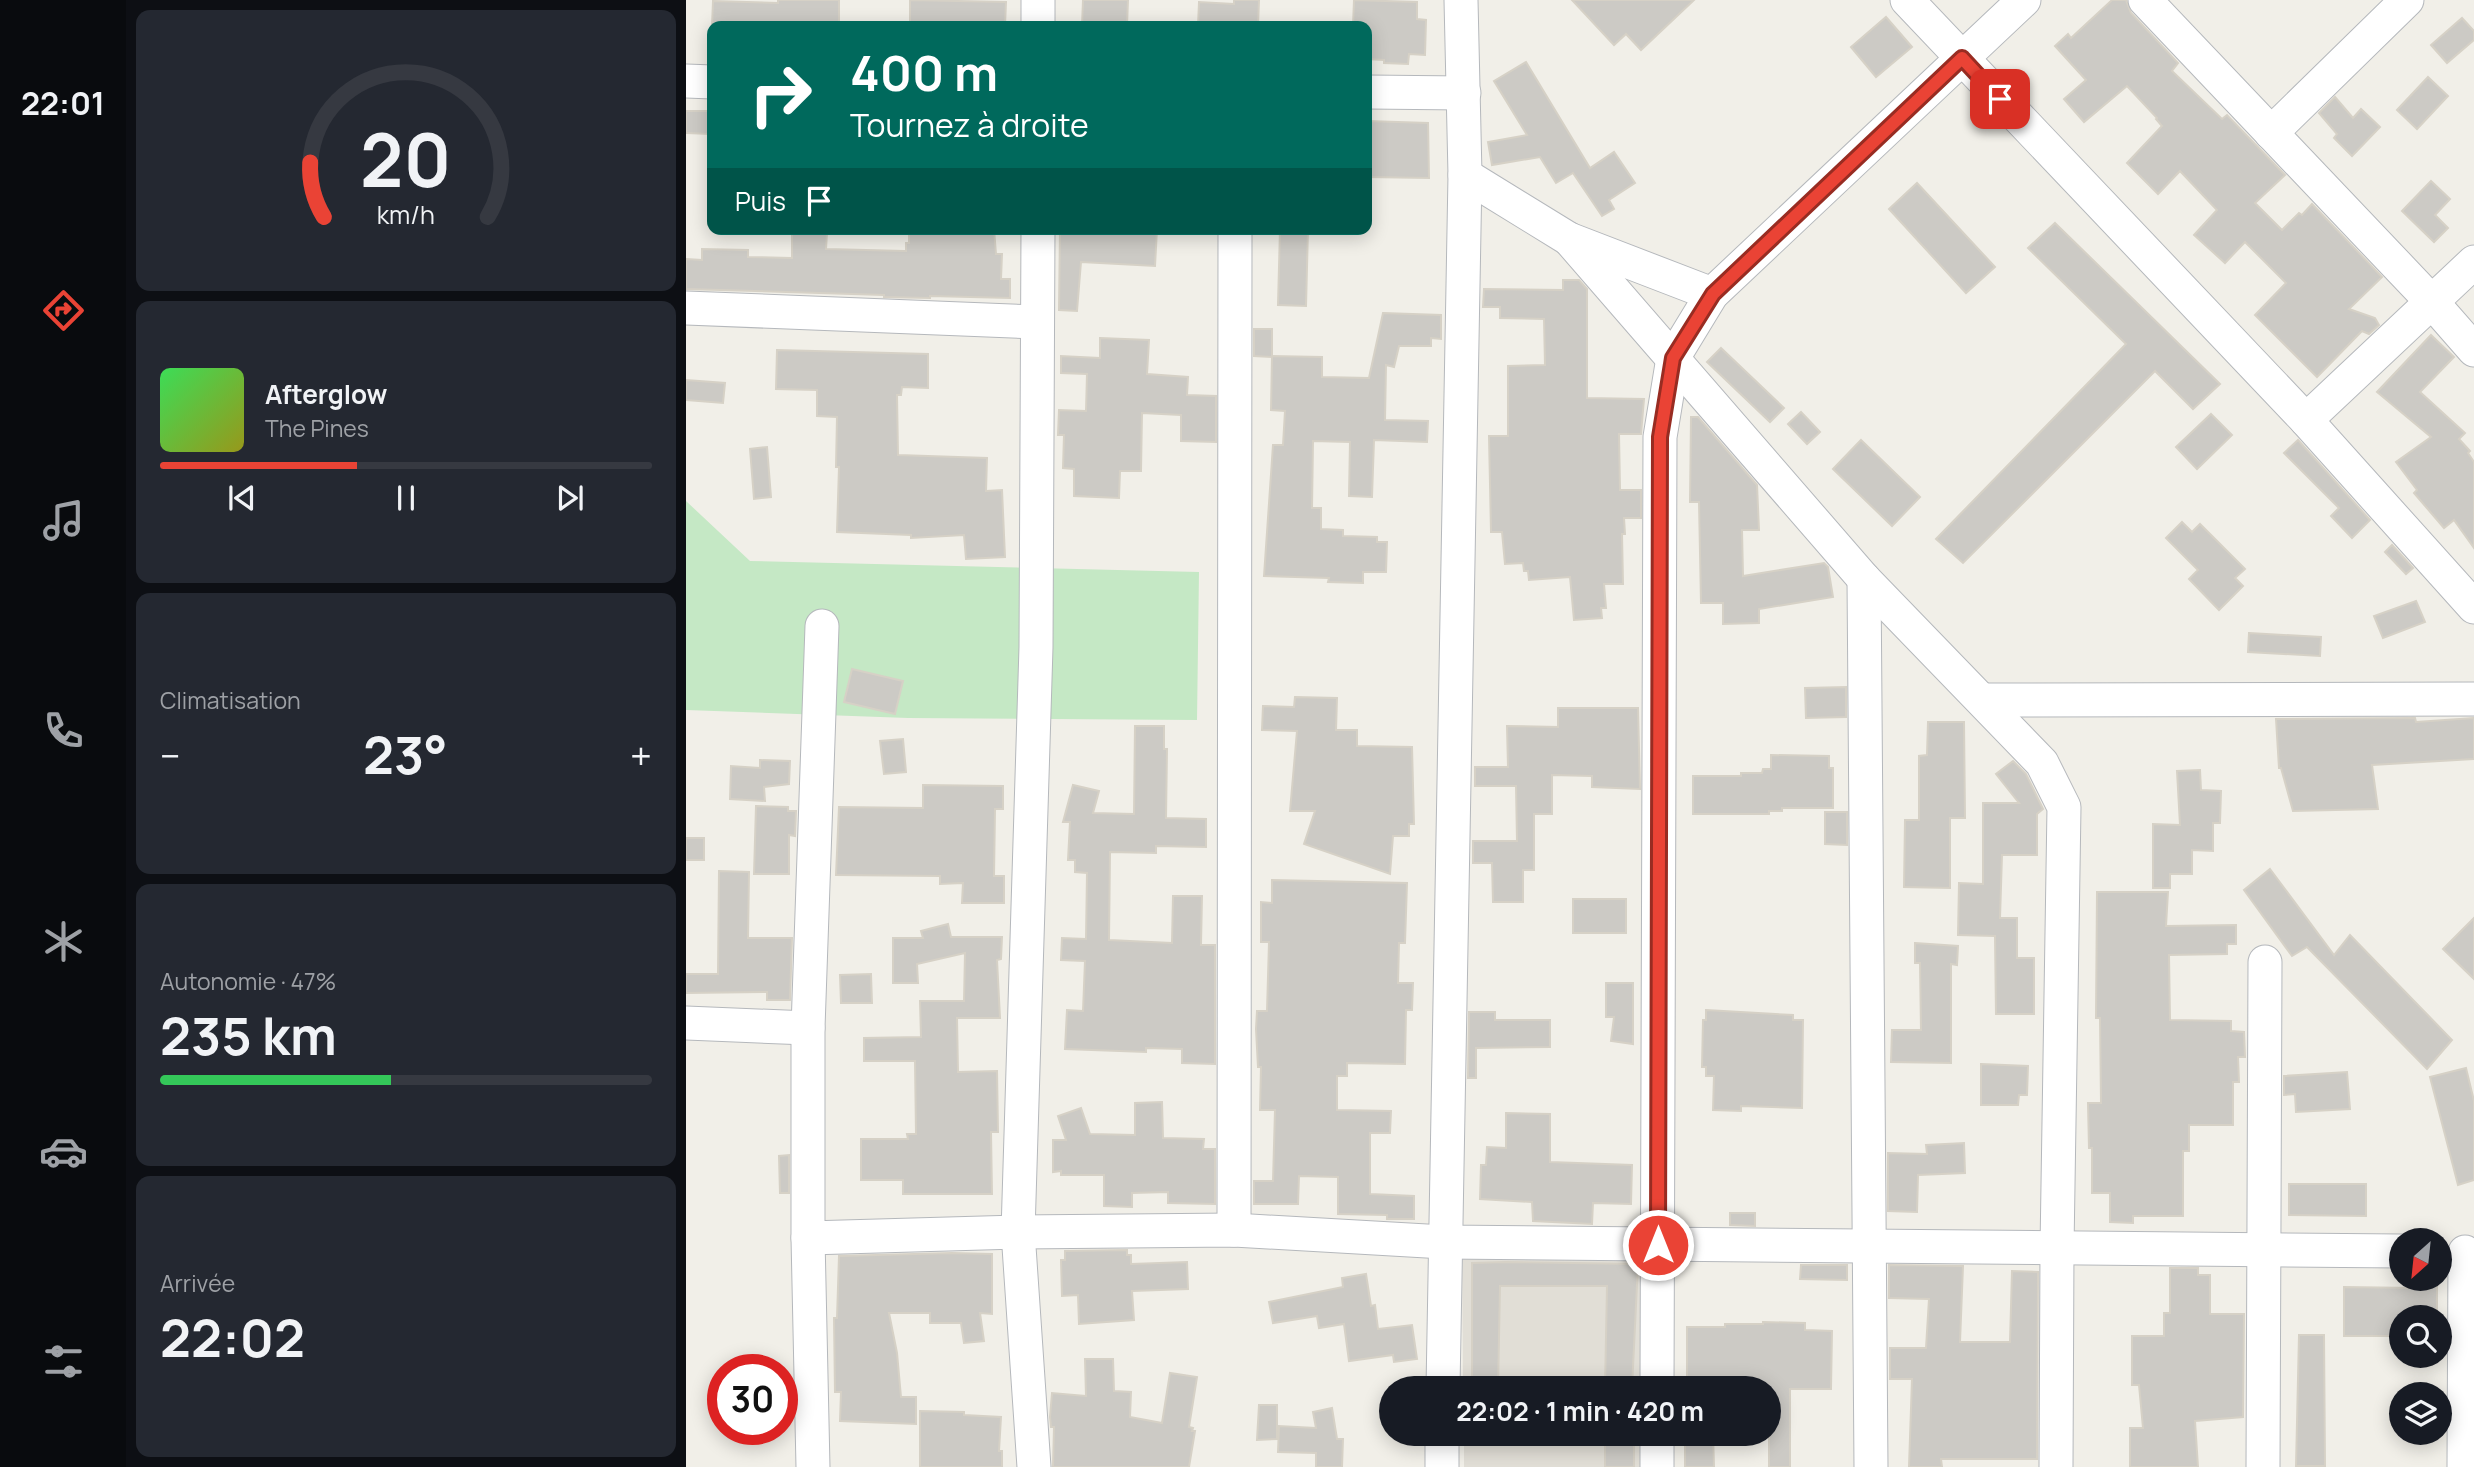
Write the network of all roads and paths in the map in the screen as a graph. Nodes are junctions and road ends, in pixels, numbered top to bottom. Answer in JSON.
{"nodes":[{"id":1,"x":1038,"y":0,"type":"edge"},
{"id":2,"x":1461,"y":0,"type":"edge"},
{"id":3,"x":1907,"y":0,"type":"edge"},
{"id":4,"x":2024,"y":0,"type":"edge"},
{"id":5,"x":2145,"y":0,"type":"edge"},
{"id":6,"x":2407,"y":0,"type":"edge"},
{"id":7,"x":1038,"y":21,"type":"edge"},
{"id":8,"x":1962,"y":58,"type":"junction"},
{"id":9,"x":686,"y":82,"type":"edge"},
{"id":10,"x":707,"y":82,"type":"edge"},
{"id":11,"x":1372,"y":92,"type":"edge"},
{"id":12,"x":1464,"y":93,"type":"junction"},
{"id":13,"x":2271,"y":133,"type":"junction"},
{"id":14,"x":1465,"y":175,"type":"junction"},
{"id":15,"x":1038,"y":235,"type":"edge"},
{"id":16,"x":1236,"y":235,"type":"edge"},
{"id":17,"x":1569,"y":239,"type":"junction"},
{"id":18,"x":2474,"y":262,"type":"edge"},
{"id":19,"x":1713,"y":294,"type":"junction"},
{"id":20,"x":2432,"y":302,"type":"junction"},
{"id":21,"x":686,"y":308,"type":"edge"},
{"id":22,"x":1037,"y":322,"type":"junction"},
{"id":23,"x":2474,"y":350,"type":"edge"},
{"id":24,"x":1673,"y":358,"type":"junction"},
{"id":25,"x":2306,"y":420,"type":"junction"},
{"id":26,"x":1864,"y":579,"type":"junction"},
{"id":27,"x":2474,"y":607,"type":"edge"},
{"id":28,"x":822,"y":626,"type":"dead end"},
{"id":29,"x":2474,"y":699,"type":"edge"},
{"id":30,"x":1983,"y":700,"type":"junction"},
{"id":31,"x":2265,"y":962,"type":"dead end"},
{"id":32,"x":686,"y":1023,"type":"edge"},
{"id":33,"x":808,"y":1028,"type":"junction"},
{"id":34,"x":1234,"y":1230,"type":"junction"},
{"id":35,"x":1018,"y":1232,"type":"junction"},
{"id":36,"x":808,"y":1238,"type":"junction"},
{"id":37,"x":1444,"y":1242,"type":"junction"},
{"id":38,"x":1658,"y":1245,"type":"junction"},
{"id":39,"x":1870,"y":1247,"type":"junction"},
{"id":40,"x":2057,"y":1248,"type":"junction"},
{"id":41,"x":2264,"y":1250,"type":"junction"},
{"id":42,"x":2389,"y":1251,"type":"edge"},
{"id":43,"x":2459,"y":1252,"type":"edge"},
{"id":44,"x":1443,"y":1376,"type":"edge"},
{"id":45,"x":1657,"y":1376,"type":"edge"},
{"id":46,"x":1442,"y":1446,"type":"edge"},
{"id":47,"x":1657,"y":1446,"type":"edge"},
{"id":48,"x":813,"y":1467,"type":"edge"},
{"id":49,"x":1034,"y":1467,"type":"edge"},
{"id":50,"x":1442,"y":1467,"type":"edge"},
{"id":51,"x":1657,"y":1467,"type":"edge"},
{"id":52,"x":1871,"y":1467,"type":"edge"},
{"id":53,"x":2056,"y":1467,"type":"edge"},
{"id":54,"x":2263,"y":1467,"type":"edge"},
{"id":55,"x":2464,"y":1467,"type":"edge"}],
"edges":[{"from":1,"to":7,"type":"street"},
{"from":2,"to":12,"type":"street"},
{"from":3,"to":8,"type":"street"},
{"from":4,"to":8,"type":"street"},
{"from":5,"to":13,"type":"street"},
{"from":6,"to":13,"type":"street"},
{"from":8,"to":19,"type":"street"},
{"from":8,"to":25,"type":"street"},
{"from":9,"to":10,"type":"street"},
{"from":11,"to":12,"type":"street"},
{"from":12,"to":14,"type":"street"},
{"from":13,"to":20,"type":"street"},
{"from":14,"to":17,"type":"street"},
{"from":14,"to":37,"type":"street"},
{"from":15,"to":22,"type":"street"},
{"from":16,"to":34,"type":"street"},
{"from":17,"to":19,"type":"street"},
{"from":17,"to":24,"type":"street"},
{"from":18,"to":20,"type":"street"},
{"from":19,"to":24,"type":"street"},
{"from":20,"to":23,"type":"street"},
{"from":20,"to":25,"type":"street"},
{"from":21,"to":22,"type":"street"},
{"from":22,"to":35,"type":"street"},
{"from":24,"to":26,"type":"street"},
{"from":24,"to":38,"type":"street"},
{"from":25,"to":27,"type":"street"},
{"from":26,"to":30,"type":"street"},
{"from":26,"to":39,"type":"street"},
{"from":28,"to":33,"type":"street"},
{"from":29,"to":30,"type":"street"},
{"from":30,"to":40,"type":"street"},
{"from":31,"to":41,"type":"street"},
{"from":32,"to":33,"type":"street"},
{"from":33,"to":36,"type":"street"},
{"from":34,"to":35,"type":"street"},
{"from":34,"to":37,"type":"street"},
{"from":35,"to":36,"type":"street"},
{"from":35,"to":49,"type":"street"},
{"from":36,"to":48,"type":"street"},
{"from":37,"to":38,"type":"street"},
{"from":37,"to":44,"type":"street"},
{"from":38,"to":39,"type":"street"},
{"from":38,"to":45,"type":"street"},
{"from":39,"to":40,"type":"street"},
{"from":39,"to":52,"type":"street"},
{"from":40,"to":41,"type":"street"},
{"from":40,"to":53,"type":"street"},
{"from":41,"to":42,"type":"street"},
{"from":41,"to":54,"type":"street"},
{"from":43,"to":55,"type":"street"},
{"from":46,"to":50,"type":"street"},
{"from":47,"to":51,"type":"street"}]}
